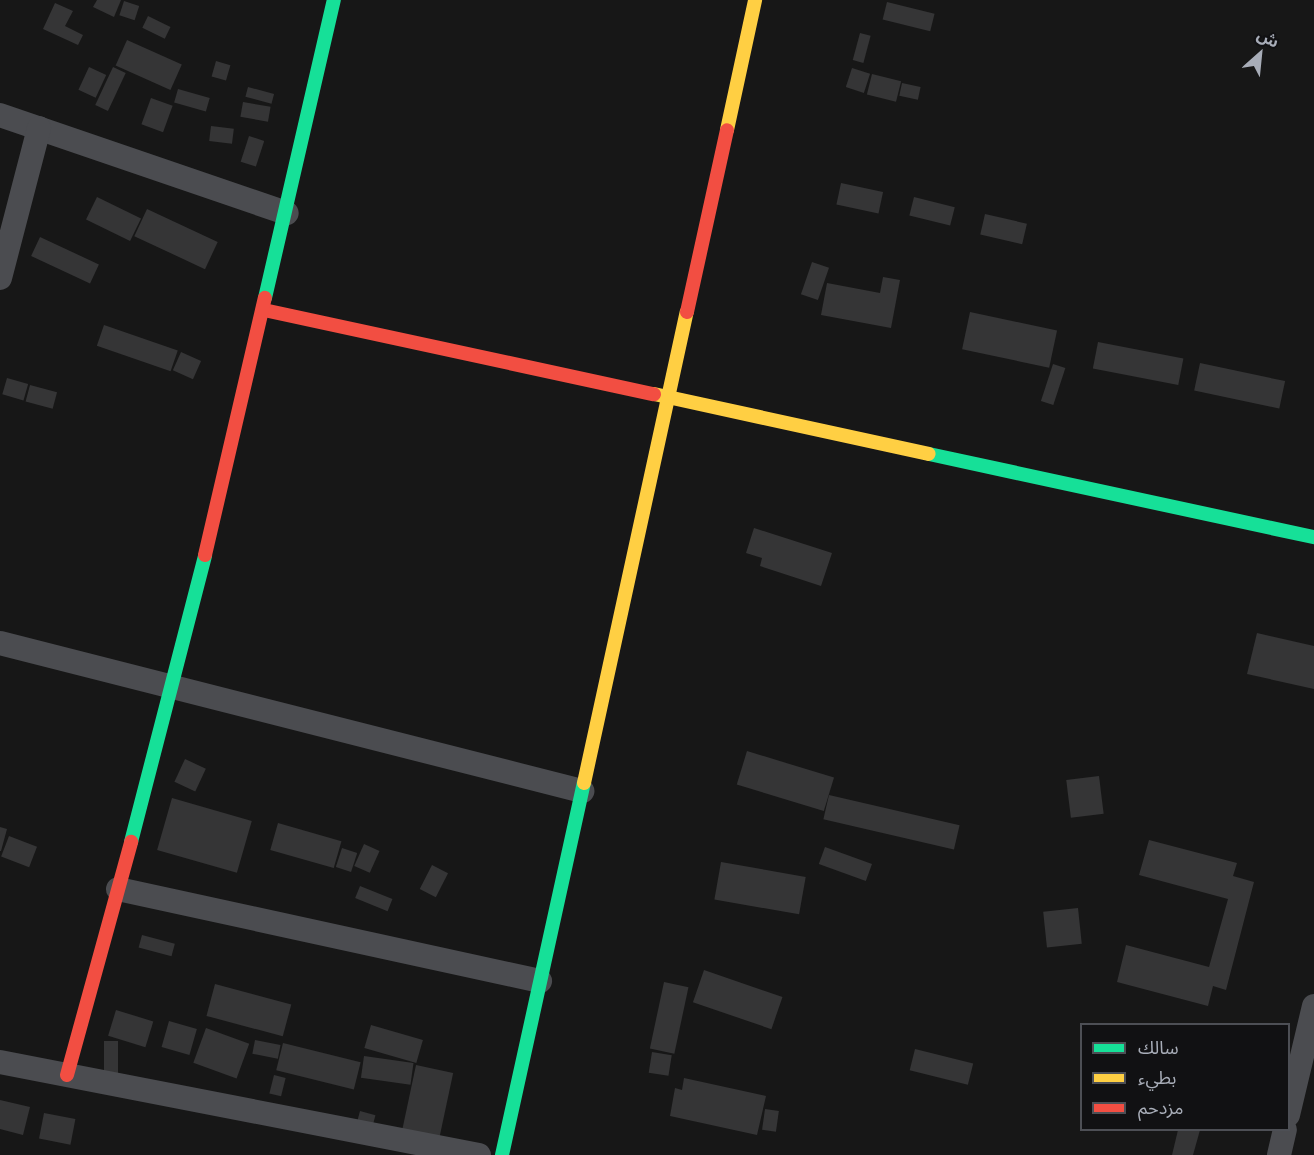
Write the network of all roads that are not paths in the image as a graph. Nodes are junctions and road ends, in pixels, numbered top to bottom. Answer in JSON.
{"nodes":[{"id":1,"x":334,"y":0,"type":"edge"},
{"id":2,"x":755,"y":0,"type":"edge"},
{"id":3,"x":0,"y":115,"type":"edge"},
{"id":4,"x":39,"y":128,"type":"junction"},
{"id":5,"x":287,"y":213,"type":"junction"},
{"id":6,"x":0,"y":278,"type":"edge"},
{"id":7,"x":264,"y":310,"type":"junction"},
{"id":8,"x":669,"y":396,"type":"junction"},
{"id":9,"x":1314,"y":537,"type":"edge"},
{"id":10,"x":0,"y":643,"type":"edge"},
{"id":11,"x":174,"y":687,"type":"junction"},
{"id":12,"x":582,"y":791,"type":"junction"},
{"id":13,"x":118,"y":889,"type":"junction"},
{"id":14,"x":540,"y":981,"type":"junction"},
{"id":15,"x":1314,"y":1006,"type":"edge"},
{"id":16,"x":0,"y":1062,"type":"edge"},
{"id":17,"x":67,"y":1075,"type":"junction"},
{"id":18,"x":1290,"y":1107,"type":"edge"},
{"id":19,"x":1285,"y":1131,"type":"edge"},
{"id":20,"x":479,"y":1155,"type":"edge"},
{"id":21,"x":502,"y":1155,"type":"edge"},
{"id":22,"x":1279,"y":1155,"type":"edge"}],
"edges":[{"from":1,"to":5,"type":"street"},
{"from":2,"to":8,"type":"street"},
{"from":3,"to":4,"type":"street"},
{"from":4,"to":5,"type":"street"},
{"from":4,"to":6,"type":"street"},
{"from":5,"to":7,"type":"street"},
{"from":7,"to":8,"type":"street"},
{"from":7,"to":11,"type":"street"},
{"from":8,"to":9,"type":"street"},
{"from":8,"to":12,"type":"street"},
{"from":10,"to":11,"type":"street"},
{"from":11,"to":12,"type":"street"},
{"from":11,"to":13,"type":"street"},
{"from":12,"to":14,"type":"street"},
{"from":13,"to":14,"type":"street"},
{"from":13,"to":17,"type":"street"},
{"from":14,"to":21,"type":"street"},
{"from":15,"to":18,"type":"street"},
{"from":16,"to":17,"type":"street"},
{"from":17,"to":20,"type":"street"},
{"from":19,"to":22,"type":"street"}]}
